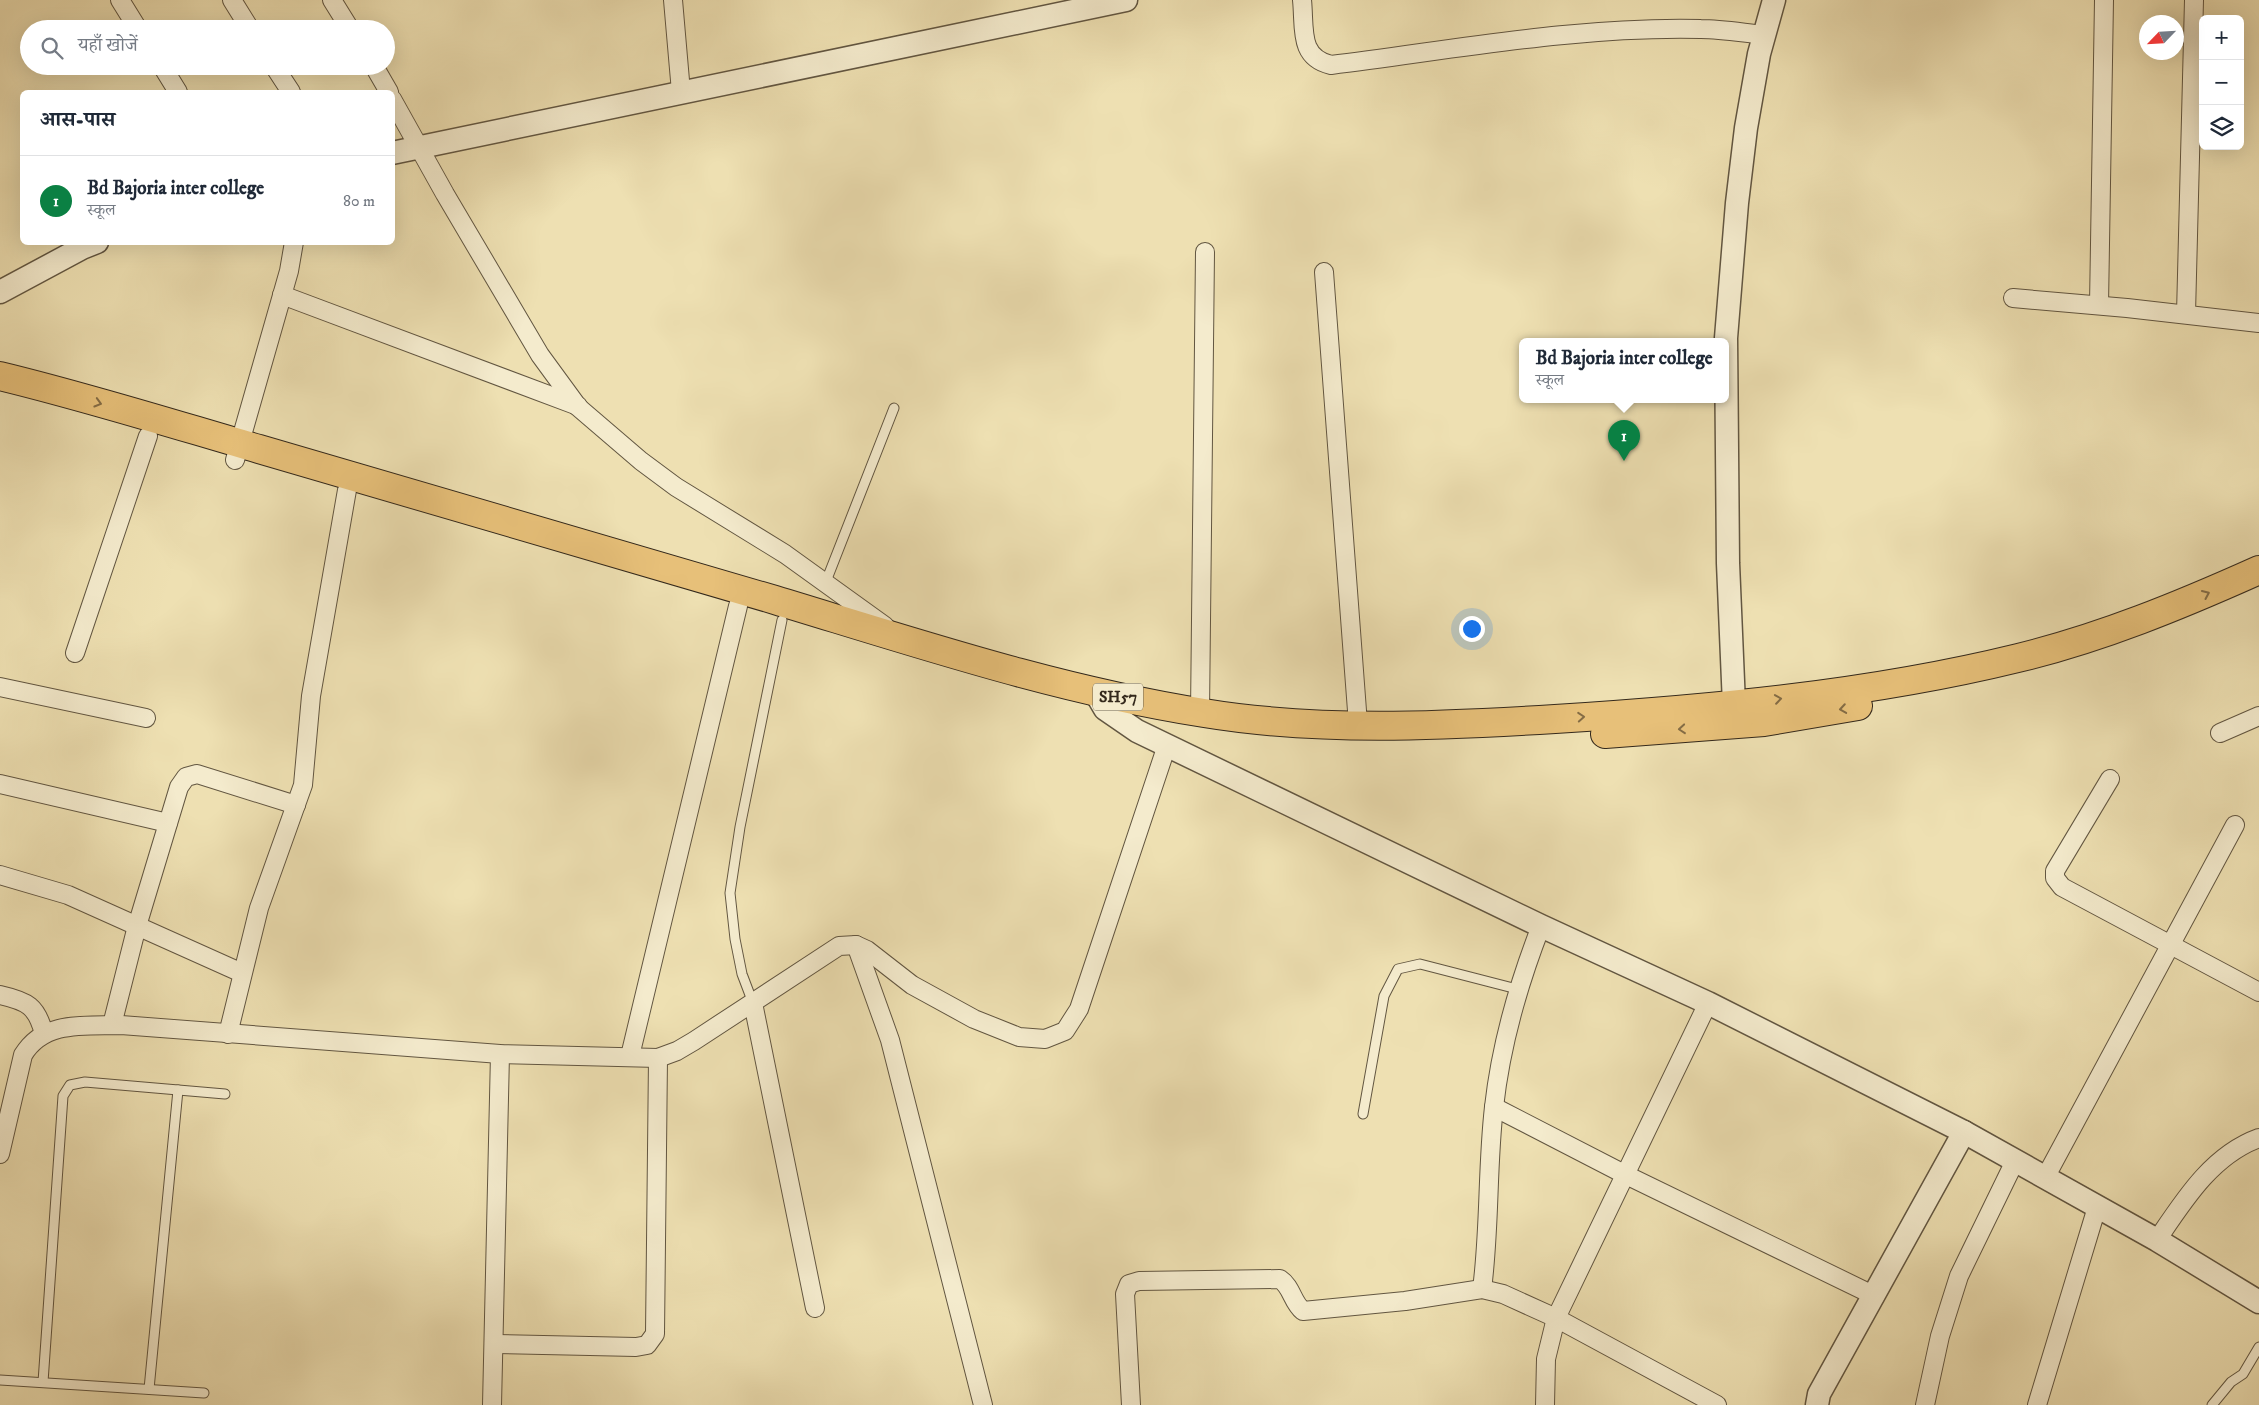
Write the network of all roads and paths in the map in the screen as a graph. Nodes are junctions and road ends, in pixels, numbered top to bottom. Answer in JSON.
{"nodes":[{"id":1,"x":120,"y":0,"type":"edge"},
{"id":2,"x":232,"y":0,"type":"edge"},
{"id":3,"x":332,"y":0,"type":"edge"},
{"id":4,"x":673,"y":0,"type":"edge"},
{"id":5,"x":1126,"y":0,"type":"edge"},
{"id":6,"x":1302,"y":0,"type":"edge"},
{"id":7,"x":1774,"y":0,"type":"edge"},
{"id":8,"x":2104,"y":0,"type":"edge"},
{"id":9,"x":2194,"y":0,"type":"edge"},
{"id":10,"x":132,"y":20,"type":"edge"},
{"id":11,"x":244,"y":20,"type":"edge"},
{"id":12,"x":344,"y":20,"type":"edge"},
{"id":13,"x":1765,"y":35,"type":"junction"},
{"id":14,"x":168,"y":75,"type":"edge"},
{"id":15,"x":280,"y":75,"type":"edge"},
{"id":16,"x":379,"y":75,"type":"edge"},
{"id":17,"x":177,"y":90,"type":"edge"},
{"id":18,"x":290,"y":90,"type":"edge"},
{"id":19,"x":388,"y":90,"type":"edge"},
{"id":20,"x":681,"y":92,"type":"junction"},
{"id":21,"x":395,"y":104,"type":"edge"},
{"id":22,"x":419,"y":146,"type":"junction"},
{"id":23,"x":395,"y":152,"type":"edge"},
{"id":24,"x":91,"y":245,"type":"edge"},
{"id":25,"x":293,"y":245,"type":"edge"},
{"id":26,"x":1204,"y":252,"type":"dead end"},
{"id":27,"x":1324,"y":272,"type":"dead end"},
{"id":28,"x":0,"y":292,"type":"edge"},
{"id":29,"x":282,"y":295,"type":"junction"},
{"id":30,"x":2013,"y":298,"type":"dead end"},
{"id":31,"x":2098,"y":305,"type":"junction"},
{"id":32,"x":2186,"y":314,"type":"junction"},
{"id":33,"x":2259,"y":323,"type":"edge"},
{"id":34,"x":1726,"y":338,"type":"edge"},
{"id":35,"x":0,"y":376,"type":"edge"},
{"id":36,"x":0,"y":393,"type":"edge"},
{"id":37,"x":1727,"y":403,"type":"edge"},
{"id":38,"x":578,"y":407,"type":"junction"},
{"id":39,"x":894,"y":408,"type":"dead end"},
{"id":40,"x":148,"y":436,"type":"junction"},
{"id":41,"x":237,"y":452,"type":"junction"},
{"id":42,"x":347,"y":490,"type":"junction"},
{"id":43,"x":481,"y":519,"type":"junction"},
{"id":44,"x":2259,"y":570,"type":"edge"},
{"id":45,"x":825,"y":584,"type":"junction"},
{"id":46,"x":2259,"y":590,"type":"edge"},
{"id":47,"x":738,"y":606,"type":"junction"},
{"id":48,"x":782,"y":620,"type":"junction"},
{"id":49,"x":902,"y":638,"type":"junction"},
{"id":50,"x":75,"y":653,"type":"dead end"},
{"id":51,"x":0,"y":686,"type":"edge"},
{"id":52,"x":1100,"y":701,"type":"junction"},
{"id":53,"x":1734,"y":705,"type":"junction"},
{"id":54,"x":1200,"y":712,"type":"junction"},
{"id":55,"x":2259,"y":716,"type":"edge"},
{"id":56,"x":146,"y":718,"type":"dead end"},
{"id":57,"x":1358,"y":724,"type":"junction"},
{"id":58,"x":2220,"y":733,"type":"dead end"},
{"id":59,"x":1167,"y":745,"type":"junction"},
{"id":60,"x":2110,"y":779,"type":"dead end"},
{"id":61,"x":0,"y":784,"type":"edge"},
{"id":62,"x":296,"y":805,"type":"junction"},
{"id":63,"x":168,"y":823,"type":"junction"},
{"id":64,"x":2234,"y":825,"type":"dead end"},
{"id":65,"x":0,"y":876,"type":"edge"},
{"id":66,"x":137,"y":926,"type":"junction"},
{"id":67,"x":1540,"y":926,"type":"junction"},
{"id":68,"x":2171,"y":944,"type":"junction"},
{"id":69,"x":856,"y":945,"type":"junction"},
{"id":70,"x":242,"y":973,"type":"junction"},
{"id":71,"x":1517,"y":989,"type":"junction"},
{"id":72,"x":2259,"y":992,"type":"edge"},
{"id":73,"x":0,"y":995,"type":"edge"},
{"id":74,"x":753,"y":1003,"type":"junction"},
{"id":75,"x":1708,"y":1003,"type":"junction"},
{"id":76,"x":112,"y":1025,"type":"junction"},
{"id":77,"x":44,"y":1034,"type":"junction"},
{"id":78,"x":228,"y":1034,"type":"junction"},
{"id":79,"x":500,"y":1054,"type":"junction"},
{"id":80,"x":630,"y":1056,"type":"junction"},
{"id":81,"x":658,"y":1058,"type":"junction"},
{"id":82,"x":178,"y":1090,"type":"junction"},
{"id":83,"x":225,"y":1094,"type":"dead end"},
{"id":84,"x":1494,"y":1107,"type":"junction"},
{"id":85,"x":1363,"y":1114,"type":"dead end"},
{"id":86,"x":3,"y":1128,"type":"edge"},
{"id":87,"x":1964,"y":1132,"type":"junction"},
{"id":88,"x":2259,"y":1138,"type":"edge"},
{"id":89,"x":0,"y":1154,"type":"edge"},
{"id":90,"x":2015,"y":1161,"type":"junction"},
{"id":91,"x":1626,"y":1175,"type":"junction"},
{"id":92,"x":2045,"y":1178,"type":"junction"},
{"id":93,"x":2097,"y":1207,"type":"junction"},
{"id":94,"x":2157,"y":1240,"type":"junction"},
{"id":95,"x":1482,"y":1289,"type":"junction"},
{"id":96,"x":1875,"y":1296,"type":"junction"},
{"id":97,"x":2259,"y":1302,"type":"edge"},
{"id":98,"x":815,"y":1308,"type":"dead end"},
{"id":99,"x":1556,"y":1318,"type":"junction"},
{"id":100,"x":494,"y":1344,"type":"junction"},
{"id":101,"x":2259,"y":1347,"type":"edge"},
{"id":102,"x":0,"y":1380,"type":"edge"},
{"id":103,"x":43,"y":1382,"type":"junction"},
{"id":104,"x":149,"y":1389,"type":"junction"},
{"id":105,"x":204,"y":1393,"type":"dead end"},
{"id":106,"x":492,"y":1405,"type":"edge"},
{"id":107,"x":983,"y":1405,"type":"edge"},
{"id":108,"x":1131,"y":1405,"type":"edge"},
{"id":109,"x":1545,"y":1405,"type":"edge"},
{"id":110,"x":1717,"y":1405,"type":"edge"},
{"id":111,"x":1817,"y":1405,"type":"edge"},
{"id":112,"x":1924,"y":1405,"type":"edge"},
{"id":113,"x":2037,"y":1405,"type":"edge"},
{"id":114,"x":2212,"y":1405,"type":"edge"}],
"edges":[{"from":1,"to":10,"type":"street"},
{"from":2,"to":11,"type":"street"},
{"from":3,"to":12,"type":"street"},
{"from":4,"to":20,"type":"street"},
{"from":5,"to":20,"type":"street"},
{"from":6,"to":13,"type":"street"},
{"from":7,"to":13,"type":"street"},
{"from":8,"to":31,"type":"street"},
{"from":9,"to":32,"type":"street"},
{"from":13,"to":34,"type":"street"},
{"from":14,"to":17,"type":"street"},
{"from":15,"to":18,"type":"street"},
{"from":16,"to":19,"type":"street"},
{"from":20,"to":22,"type":"street"},
{"from":21,"to":22,"type":"street"},
{"from":22,"to":23,"type":"street"},
{"from":22,"to":38,"type":"street"},
{"from":24,"to":28,"type":"street"},
{"from":25,"to":29,"type":"street"},
{"from":26,"to":54,"type":"street"},
{"from":27,"to":57,"type":"street"},
{"from":29,"to":38,"type":"street"},
{"from":29,"to":41,"type":"street"},
{"from":30,"to":31,"type":"street"},
{"from":31,"to":32,"type":"street"},
{"from":32,"to":33,"type":"street"},
{"from":35,"to":41,"type":"main road","number":"SH57","one_way":true},
{"from":36,"to":40,"type":"main road","number":"SH57"},
{"from":37,"to":53,"type":"street"},
{"from":38,"to":45,"type":"street"},
{"from":39,"to":45,"type":"lane"},
{"from":40,"to":41,"type":"main road","number":"SH57"},
{"from":40,"to":50,"type":"street"},
{"from":41,"to":42,"type":"main road","number":"SH57"},
{"from":41,"to":43,"type":"main road","number":"SH57"},
{"from":42,"to":43,"type":"main road","number":"SH57"},
{"from":42,"to":62,"type":"street"},
{"from":43,"to":47,"type":"main road","number":"SH57"},
{"from":43,"to":49,"type":"main road","number":"SH57"},
{"from":53,"to":44,"type":"main road","number":"SH57","one_way":true},
{"from":45,"to":49,"type":"street"},
{"from":46,"to":52,"type":"main road","number":"SH57","one_way":true},
{"from":47,"to":48,"type":"main road","number":"SH57"},
{"from":47,"to":80,"type":"street"},
{"from":48,"to":52,"type":"main road","number":"SH57"},
{"from":48,"to":74,"type":"lane"},
{"from":49,"to":52,"type":"main road","number":"SH57"},
{"from":51,"to":56,"type":"street"},
{"from":52,"to":54,"type":"main road","number":"SH57"},
{"from":52,"to":59,"type":"street"},
{"from":57,"to":53,"type":"main road","number":"SH57","one_way":true},
{"from":54,"to":57,"type":"main road","number":"SH57"},
{"from":55,"to":58,"type":"street"},
{"from":59,"to":67,"type":"street"},
{"from":59,"to":69,"type":"street"},
{"from":60,"to":68,"type":"street"},
{"from":61,"to":63,"type":"street"},
{"from":62,"to":63,"type":"street"},
{"from":62,"to":70,"type":"street"},
{"from":63,"to":66,"type":"street"},
{"from":64,"to":68,"type":"street"},
{"from":65,"to":66,"type":"street"},
{"from":66,"to":70,"type":"street"},
{"from":66,"to":76,"type":"street"},
{"from":67,"to":71,"type":"street"},
{"from":67,"to":75,"type":"street"},
{"from":68,"to":72,"type":"street"},
{"from":68,"to":92,"type":"street"},
{"from":69,"to":74,"type":"street"},
{"from":69,"to":107,"type":"street"},
{"from":70,"to":78,"type":"street"},
{"from":71,"to":84,"type":"street"},
{"from":71,"to":85,"type":"lane"},
{"from":73,"to":77,"type":"street"},
{"from":74,"to":81,"type":"street"},
{"from":74,"to":98,"type":"street"},
{"from":75,"to":87,"type":"street"},
{"from":75,"to":91,"type":"street"},
{"from":76,"to":77,"type":"street"},
{"from":76,"to":78,"type":"street"},
{"from":77,"to":86,"type":"street"},
{"from":78,"to":79,"type":"street"},
{"from":79,"to":80,"type":"street"},
{"from":79,"to":100,"type":"street"},
{"from":80,"to":81,"type":"street"},
{"from":81,"to":100,"type":"street"},
{"from":82,"to":83,"type":"lane"},
{"from":82,"to":103,"type":"lane"},
{"from":82,"to":104,"type":"lane"},
{"from":84,"to":91,"type":"street"},
{"from":84,"to":95,"type":"street"},
{"from":86,"to":89,"type":"street"},
{"from":87,"to":90,"type":"street"},
{"from":87,"to":96,"type":"street"},
{"from":88,"to":94,"type":"street"},
{"from":90,"to":92,"type":"street"},
{"from":90,"to":112,"type":"street"},
{"from":91,"to":96,"type":"street"},
{"from":91,"to":99,"type":"street"},
{"from":92,"to":93,"type":"street"},
{"from":93,"to":94,"type":"street"},
{"from":93,"to":113,"type":"street"},
{"from":94,"to":97,"type":"street"},
{"from":95,"to":99,"type":"street"},
{"from":95,"to":108,"type":"street"},
{"from":96,"to":111,"type":"street"},
{"from":99,"to":109,"type":"street"},
{"from":99,"to":110,"type":"street"},
{"from":100,"to":106,"type":"street"},
{"from":101,"to":114,"type":"lane"},
{"from":102,"to":103,"type":"lane"},
{"from":103,"to":104,"type":"lane"},
{"from":104,"to":105,"type":"lane"}]}
